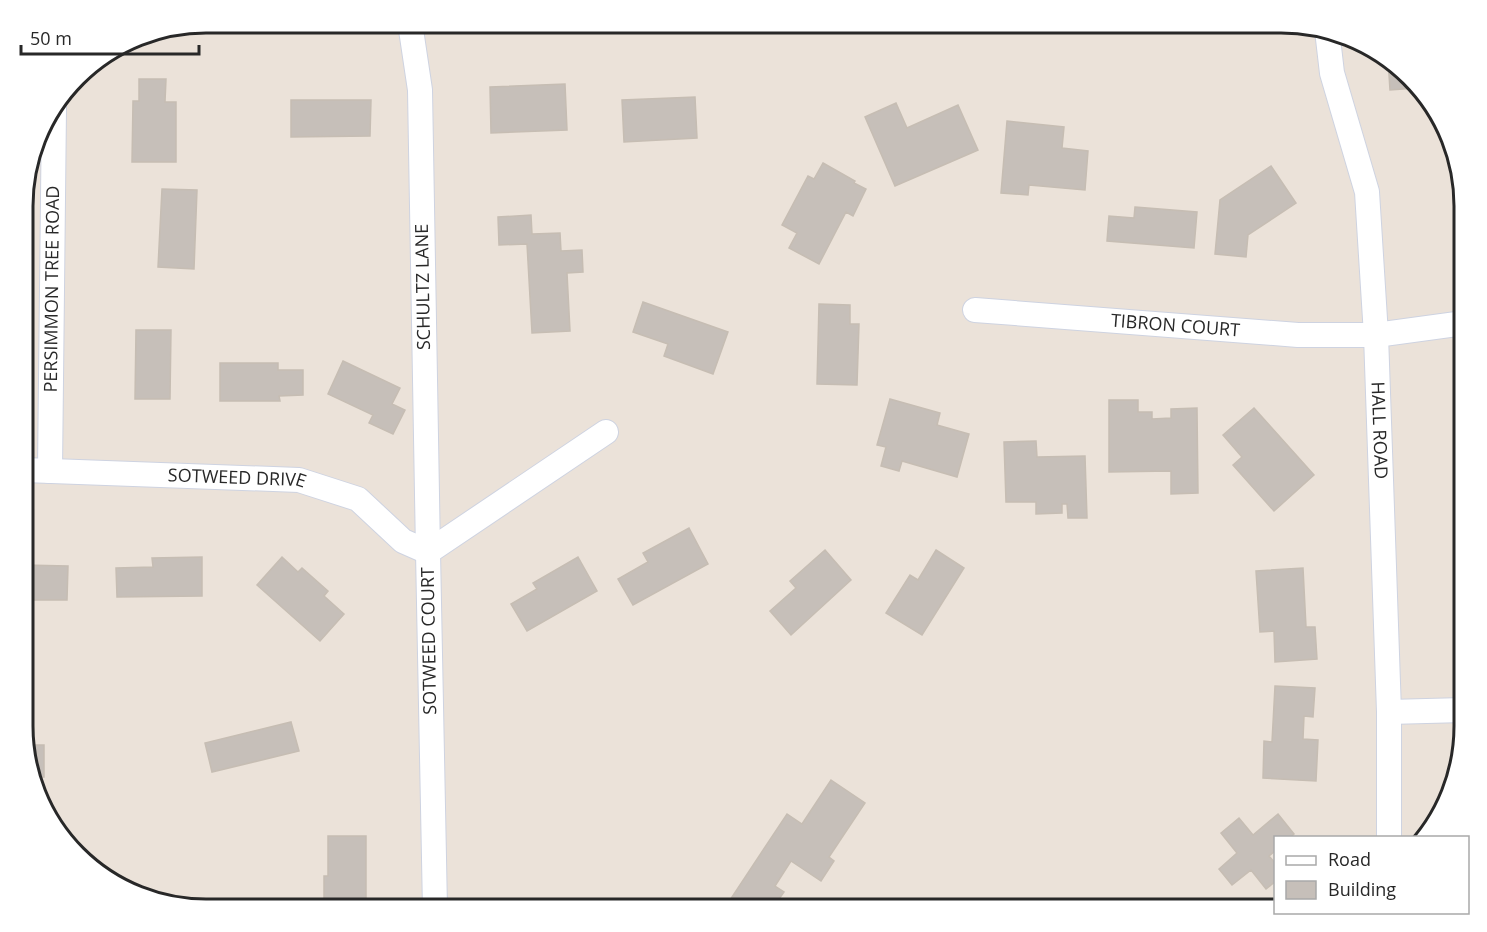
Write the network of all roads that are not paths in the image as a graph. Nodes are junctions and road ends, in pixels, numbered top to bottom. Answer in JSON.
{"nodes":[{"id":1,"x":412,"y":33,"type":"edge"},
{"id":2,"x":1328,"y":40,"type":"edge"},
{"id":3,"x":54,"y":125,"type":"edge"},
{"id":4,"x":975,"y":310,"type":"dead end"},
{"id":5,"x":1454,"y":324,"type":"edge"},
{"id":6,"x":1376,"y":335,"type":"junction"},
{"id":7,"x":606,"y":432,"type":"dead end"},
{"id":8,"x":33,"y":470,"type":"edge"},
{"id":9,"x":50,"y":471,"type":"junction"},
{"id":10,"x":428,"y":552,"type":"junction"},
{"id":11,"x":1454,"y":710,"type":"edge"},
{"id":12,"x":1389,"y":712,"type":"junction"},
{"id":13,"x":1389,"y":836,"type":"edge"},
{"id":14,"x":435,"y":899,"type":"edge"}],
"edges":[{"from":1,"to":10,"type":"street","name":"SCHULTZ LANE"},
{"from":2,"to":6,"type":"street","name":"HALL ROAD"},
{"from":3,"to":9,"type":"street","name":"PERSIMMON TREE ROAD"},
{"from":4,"to":6,"type":"street","name":"TIBRON COURT"},
{"from":5,"to":6,"type":"street","name":"TIBRON COURT"},
{"from":6,"to":12,"type":"street","name":"HALL ROAD"},
{"from":7,"to":10,"type":"street","name":"SOTWEED COURT"},
{"from":8,"to":9,"type":"street","name":"SOTWEED DRIVE"},
{"from":9,"to":10,"type":"street","name":"SOTWEED DRIVE"},
{"from":10,"to":14,"type":"street","name":"SOTWEED COURT"},
{"from":11,"to":12,"type":"street"},
{"from":12,"to":13,"type":"street","name":"HALL ROAD"}]}
